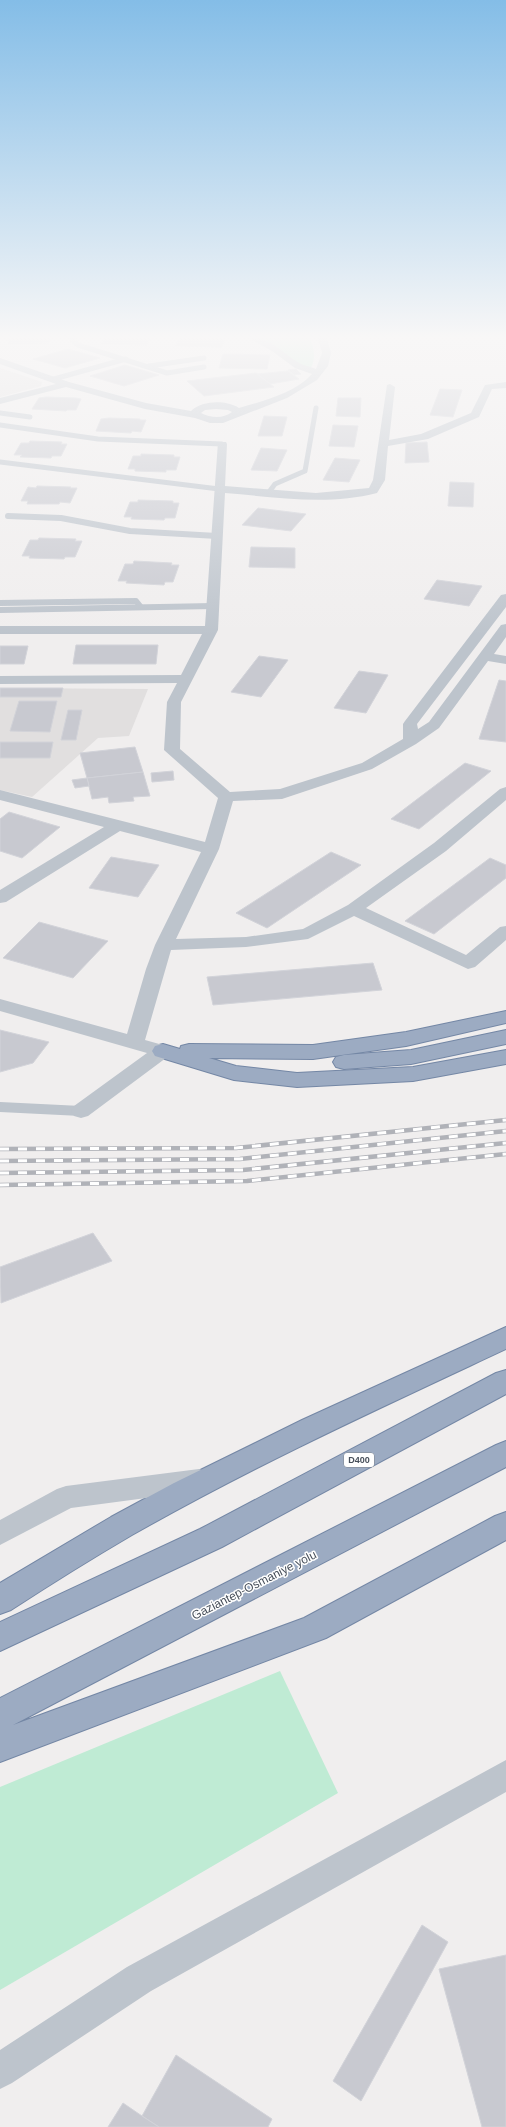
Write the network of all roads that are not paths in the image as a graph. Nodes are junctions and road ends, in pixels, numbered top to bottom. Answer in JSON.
{"nodes":[{"id":1,"x":86,"y":437,"type":"edge"},
{"id":2,"x":128,"y":437,"type":"edge"},
{"id":3,"x":220,"y":437,"type":"edge"},
{"id":4,"x":311,"y":437,"type":"edge"},
{"id":5,"x":384,"y":437,"type":"edge"},
{"id":6,"x":422,"y":437,"type":"edge"},
{"id":7,"x":383,"y":444,"type":"junction"},
{"id":8,"x":0,"y":462,"type":"edge"},
{"id":9,"x":219,"y":489,"type":"junction"},
{"id":10,"x":269,"y":492,"type":"junction"},
{"id":11,"x":8,"y":516,"type":"dead end"},
{"id":12,"x":217,"y":536,"type":"junction"},
{"id":13,"x":506,"y":598,"type":"edge"},
{"id":14,"x":0,"y":603,"type":"edge"},
{"id":15,"x":140,"y":606,"type":"junction"},
{"id":16,"x":213,"y":606,"type":"junction"},
{"id":17,"x":0,"y":610,"type":"edge"},
{"id":18,"x":506,"y":628,"type":"edge"},
{"id":19,"x":0,"y":630,"type":"edge"},
{"id":20,"x":211,"y":630,"type":"junction"},
{"id":21,"x":486,"y":658,"type":"junction"},
{"id":22,"x":506,"y":660,"type":"edge"},
{"id":23,"x":186,"y":678,"type":"junction"},
{"id":24,"x":0,"y":680,"type":"edge"},
{"id":25,"x":412,"y":741,"type":"junction"},
{"id":26,"x":506,"y":792,"type":"edge"},
{"id":27,"x":0,"y":794,"type":"edge"},
{"id":28,"x":226,"y":797,"type":"junction"},
{"id":29,"x":118,"y":824,"type":"junction"},
{"id":30,"x":211,"y":849,"type":"junction"},
{"id":31,"x":0,"y":898,"type":"edge"},
{"id":32,"x":354,"y":909,"type":"junction"},
{"id":33,"x":506,"y":931,"type":"edge"},
{"id":34,"x":164,"y":945,"type":"junction"},
{"id":35,"x":0,"y":1005,"type":"edge"},
{"id":36,"x":506,"y":1018,"type":"edge"},
{"id":37,"x":506,"y":1036,"type":"edge"},
{"id":38,"x":134,"y":1043,"type":"junction"},
{"id":39,"x":163,"y":1051,"type":"junction"},
{"id":40,"x":506,"y":1057,"type":"edge"},
{"id":41,"x":0,"y":1107,"type":"edge"},
{"id":42,"x":80,"y":1111,"type":"joint"},
{"id":43,"x":506,"y":1337,"type":"edge"},
{"id":44,"x":506,"y":1382,"type":"edge"},
{"id":45,"x":506,"y":1453,"type":"edge"},
{"id":46,"x":209,"y":1479,"type":"junction"},
{"id":47,"x":506,"y":1525,"type":"edge"},
{"id":48,"x":0,"y":1533,"type":"edge"},
{"id":49,"x":0,"y":1600,"type":"edge"},
{"id":50,"x":0,"y":1637,"type":"edge"},
{"id":51,"x":0,"y":1715,"type":"edge"},
{"id":52,"x":0,"y":1746,"type":"edge"},
{"id":53,"x":506,"y":1775,"type":"edge"},
{"id":54,"x":0,"y":2071,"type":"edge"}],
"edges":[{"from":1,"to":2,"type":"lane"},
{"from":3,"to":9,"type":"street"},
{"from":4,"to":10,"type":"lane"},
{"from":5,"to":7,"type":"street"},
{"from":6,"to":7,"type":"street"},
{"from":7,"to":10,"type":"street"},
{"from":8,"to":9,"type":"lane"},
{"from":9,"to":10,"type":"street"},
{"from":9,"to":12,"type":"street"},
{"from":11,"to":12,"type":"lane"},
{"from":12,"to":16,"type":"street"},
{"from":13,"to":25,"type":"street"},
{"from":14,"to":15,"type":"lane"},
{"from":15,"to":16,"type":"lane"},
{"from":15,"to":17,"type":"lane"},
{"from":16,"to":20,"type":"street"},
{"from":18,"to":21,"type":"street"},
{"from":19,"to":20,"type":"street"},
{"from":20,"to":23,"type":"street"},
{"from":21,"to":22,"type":"street"},
{"from":21,"to":25,"type":"street"},
{"from":23,"to":24,"type":"street"},
{"from":23,"to":28,"type":"street"},
{"from":25,"to":28,"type":"street"},
{"from":26,"to":32,"type":"street"},
{"from":27,"to":29,"type":"street"},
{"from":28,"to":30,"type":"street"},
{"from":29,"to":30,"type":"street"},
{"from":29,"to":31,"type":"street"},
{"from":30,"to":34,"type":"street"},
{"from":32,"to":33,"type":"street"},
{"from":32,"to":34,"type":"street"},
{"from":34,"to":38,"type":"street"},
{"from":35,"to":38,"type":"street"},
{"from":36,"to":39,"type":"highway"},
{"from":37,"to":39,"type":"highway"},
{"from":38,"to":39,"type":"street"},
{"from":39,"to":40,"type":"highway"},
{"from":39,"to":42,"type":"street"},
{"from":41,"to":42,"type":"lane"},
{"from":43,"to":46,"type":"highway"},
{"from":44,"to":50,"type":"highway","number":"D400"},
{"from":45,"to":51,"type":"highway","name":"Gaziantep-Osmaniye yolu"},
{"from":46,"to":48,"type":"street"},
{"from":46,"to":49,"type":"highway"},
{"from":47,"to":52,"type":"highway"},
{"from":53,"to":54,"type":"street"}]}
